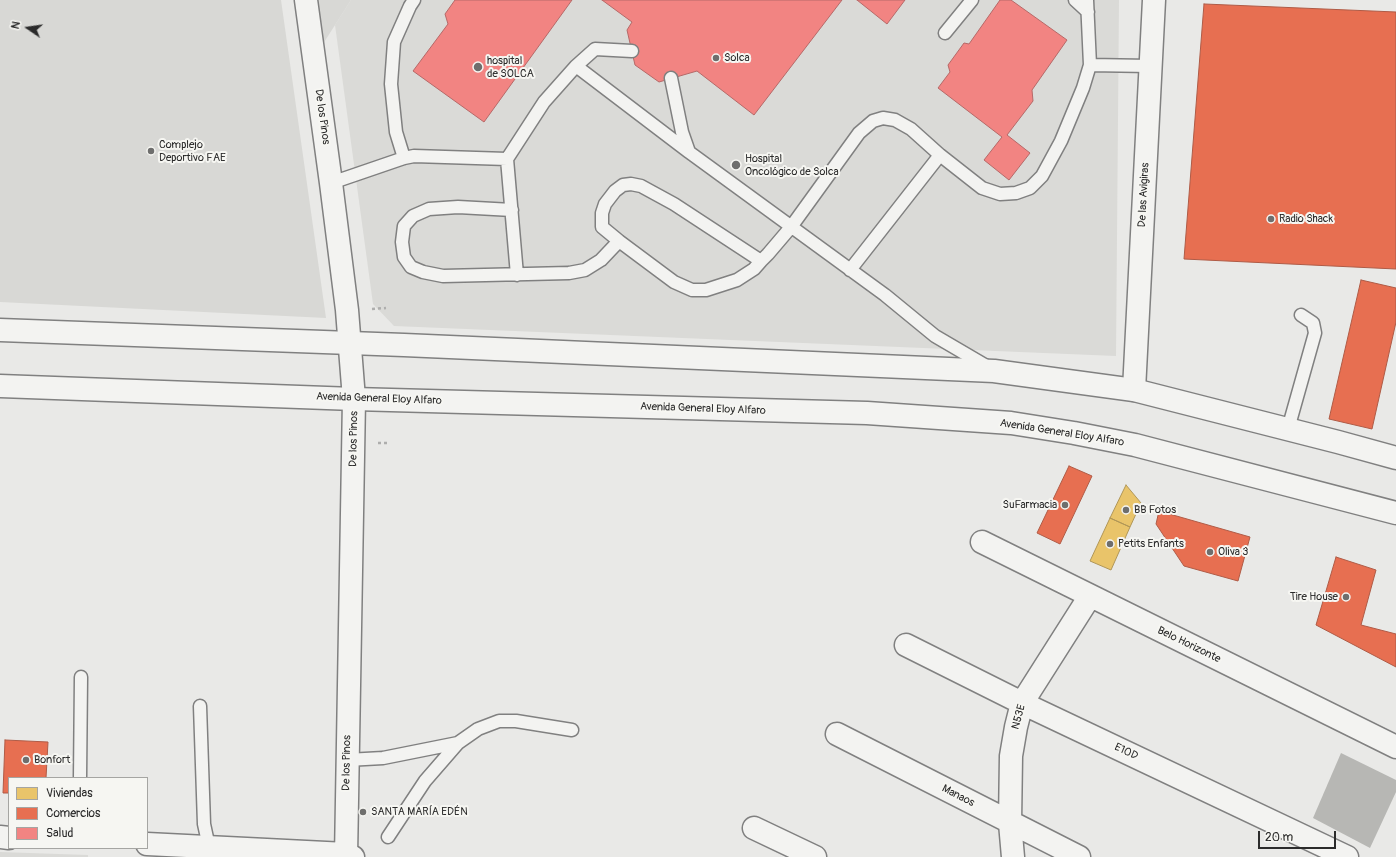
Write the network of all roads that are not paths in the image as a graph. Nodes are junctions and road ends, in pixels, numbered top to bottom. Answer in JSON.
{"nodes":[{"id":1,"x":306,"y":0,"type":"edge"},
{"id":2,"x":414,"y":0,"type":"edge"},
{"id":3,"x":972,"y":0,"type":"edge"},
{"id":4,"x":1075,"y":0,"type":"edge"},
{"id":5,"x":1154,"y":0,"type":"edge"},
{"id":6,"x":1087,"y":6,"type":"edge"},
{"id":7,"x":945,"y":33,"type":"dead end"},
{"id":8,"x":632,"y":51,"type":"dead end"},
{"id":9,"x":1090,"y":65,"type":"junction"},
{"id":10,"x":576,"y":66,"type":"junction"},
{"id":11,"x":1150,"y":66,"type":"junction"},
{"id":12,"x":671,"y":78,"type":"dead end"},
{"id":13,"x":689,"y":152,"type":"junction"},
{"id":14,"x":940,"y":155,"type":"junction"},
{"id":15,"x":404,"y":158,"type":"junction"},
{"id":16,"x":507,"y":160,"type":"junction"},
{"id":17,"x":331,"y":183,"type":"junction"},
{"id":18,"x":512,"y":210,"type":"junction"},
{"id":19,"x":791,"y":227,"type":"junction"},
{"id":20,"x":619,"y":241,"type":"junction"},
{"id":21,"x":761,"y":261,"type":"junction"},
{"id":22,"x":850,"y":270,"type":"junction"},
{"id":23,"x":517,"y":275,"type":"junction"},
{"id":24,"x":1301,"y":315,"type":"dead end"},
{"id":25,"x":0,"y":330,"type":"edge"},
{"id":26,"x":351,"y":343,"type":"junction"},
{"id":27,"x":994,"y":371,"type":"junction"},
{"id":28,"x":0,"y":386,"type":"edge"},
{"id":29,"x":1134,"y":390,"type":"junction"},
{"id":30,"x":354,"y":399,"type":"junction"},
{"id":31,"x":1288,"y":429,"type":"junction"},
{"id":32,"x":1396,"y":458,"type":"edge"},
{"id":33,"x":1396,"y":513,"type":"edge"},
{"id":34,"x":982,"y":542,"type":"dead end"},
{"id":35,"x":1090,"y":596,"type":"junction"},
{"id":36,"x":906,"y":645,"type":"dead end"},
{"id":37,"x":81,"y":677,"type":"dead end"},
{"id":38,"x":1022,"y":703,"type":"junction"},
{"id":39,"x":200,"y":706,"type":"dead end"},
{"id":40,"x":572,"y":730,"type":"dead end"},
{"id":41,"x":837,"y":734,"type":"dead end"},
{"id":42,"x":458,"y":743,"type":"junction"},
{"id":43,"x":1396,"y":747,"type":"edge"},
{"id":44,"x":347,"y":760,"type":"junction"},
{"id":45,"x":80,"y":777,"type":"edge"},
{"id":46,"x":1010,"y":822,"type":"junction"},
{"id":47,"x":754,"y":828,"type":"dead end"},
{"id":48,"x":388,"y":838,"type":"dead end"},
{"id":49,"x":148,"y":844,"type":"edge"},
{"id":50,"x":209,"y":847,"type":"junction"},
{"id":51,"x":186,"y":852,"type":"edge"},
{"id":52,"x":348,"y":856,"type":"edge"},
{"id":53,"x":815,"y":857,"type":"edge"},
{"id":54,"x":1013,"y":857,"type":"edge"},
{"id":55,"x":1079,"y":857,"type":"edge"},
{"id":56,"x":1347,"y":857,"type":"edge"}],
"edges":[{"from":1,"to":17,"type":"street","name":"De los Pinos"},
{"from":2,"to":15,"type":"lane"},
{"from":3,"to":7,"type":"lane"},
{"from":4,"to":6,"type":"lane"},
{"from":5,"to":11,"type":"street","name":"De las Avigiras"},
{"from":6,"to":9,"type":"lane"},
{"from":8,"to":10,"type":"lane"},
{"from":9,"to":11,"type":"lane"},
{"from":9,"to":14,"type":"lane"},
{"from":10,"to":13,"type":"lane"},
{"from":10,"to":16,"type":"lane"},
{"from":11,"to":29,"type":"street","name":"De las Avigiras"},
{"from":12,"to":13,"type":"lane"},
{"from":13,"to":19,"type":"lane"},
{"from":14,"to":19,"type":"lane"},
{"from":14,"to":22,"type":"lane"},
{"from":15,"to":16,"type":"lane"},
{"from":15,"to":17,"type":"lane"},
{"from":16,"to":18,"type":"lane"},
{"from":17,"to":26,"type":"street","name":"De los Pinos"},
{"from":18,"to":23,"type":"lane"},
{"from":18,"to":23,"type":"lane"},
{"from":19,"to":21,"type":"lane"},
{"from":19,"to":22,"type":"lane"},
{"from":20,"to":21,"type":"lane"},
{"from":20,"to":21,"type":"lane"},
{"from":20,"to":23,"type":"lane"},
{"from":22,"to":27,"type":"lane"},
{"from":24,"to":31,"type":"lane"},
{"from":25,"to":26,"type":"street"},
{"from":26,"to":27,"type":"street"},
{"from":26,"to":30,"type":"street","name":"De los Pinos"},
{"from":27,"to":29,"type":"street"},
{"from":28,"to":30,"type":"street","name":"Avenida General Eloy Alfaro"},
{"from":29,"to":31,"type":"street"},
{"from":30,"to":33,"type":"street","name":"Avenida General Eloy Alfaro"},
{"from":30,"to":44,"type":"street","name":"De los Pinos"},
{"from":31,"to":32,"type":"street"},
{"from":34,"to":35,"type":"street","name":"Belo Horizonte"},
{"from":35,"to":38,"type":"street","name":"N53E"},
{"from":35,"to":43,"type":"street","name":"Belo Horizonte"},
{"from":36,"to":38,"type":"street","name":"E10D"},
{"from":37,"to":45,"type":"lane"},
{"from":38,"to":46,"type":"street","name":"N53E"},
{"from":38,"to":56,"type":"street","name":"E10D"},
{"from":39,"to":50,"type":"lane"},
{"from":40,"to":42,"type":"lane"},
{"from":41,"to":46,"type":"street","name":"Manaos"},
{"from":42,"to":44,"type":"lane"},
{"from":42,"to":48,"type":"lane"},
{"from":44,"to":52,"type":"street","name":"De los Pinos"},
{"from":46,"to":54,"type":"street","name":"N53E"},
{"from":46,"to":55,"type":"street","name":"Manaos"},
{"from":47,"to":53,"type":"street"},
{"from":49,"to":51,"type":"street"},
{"from":50,"to":51,"type":"street"},
{"from":50,"to":52,"type":"street"}]}
